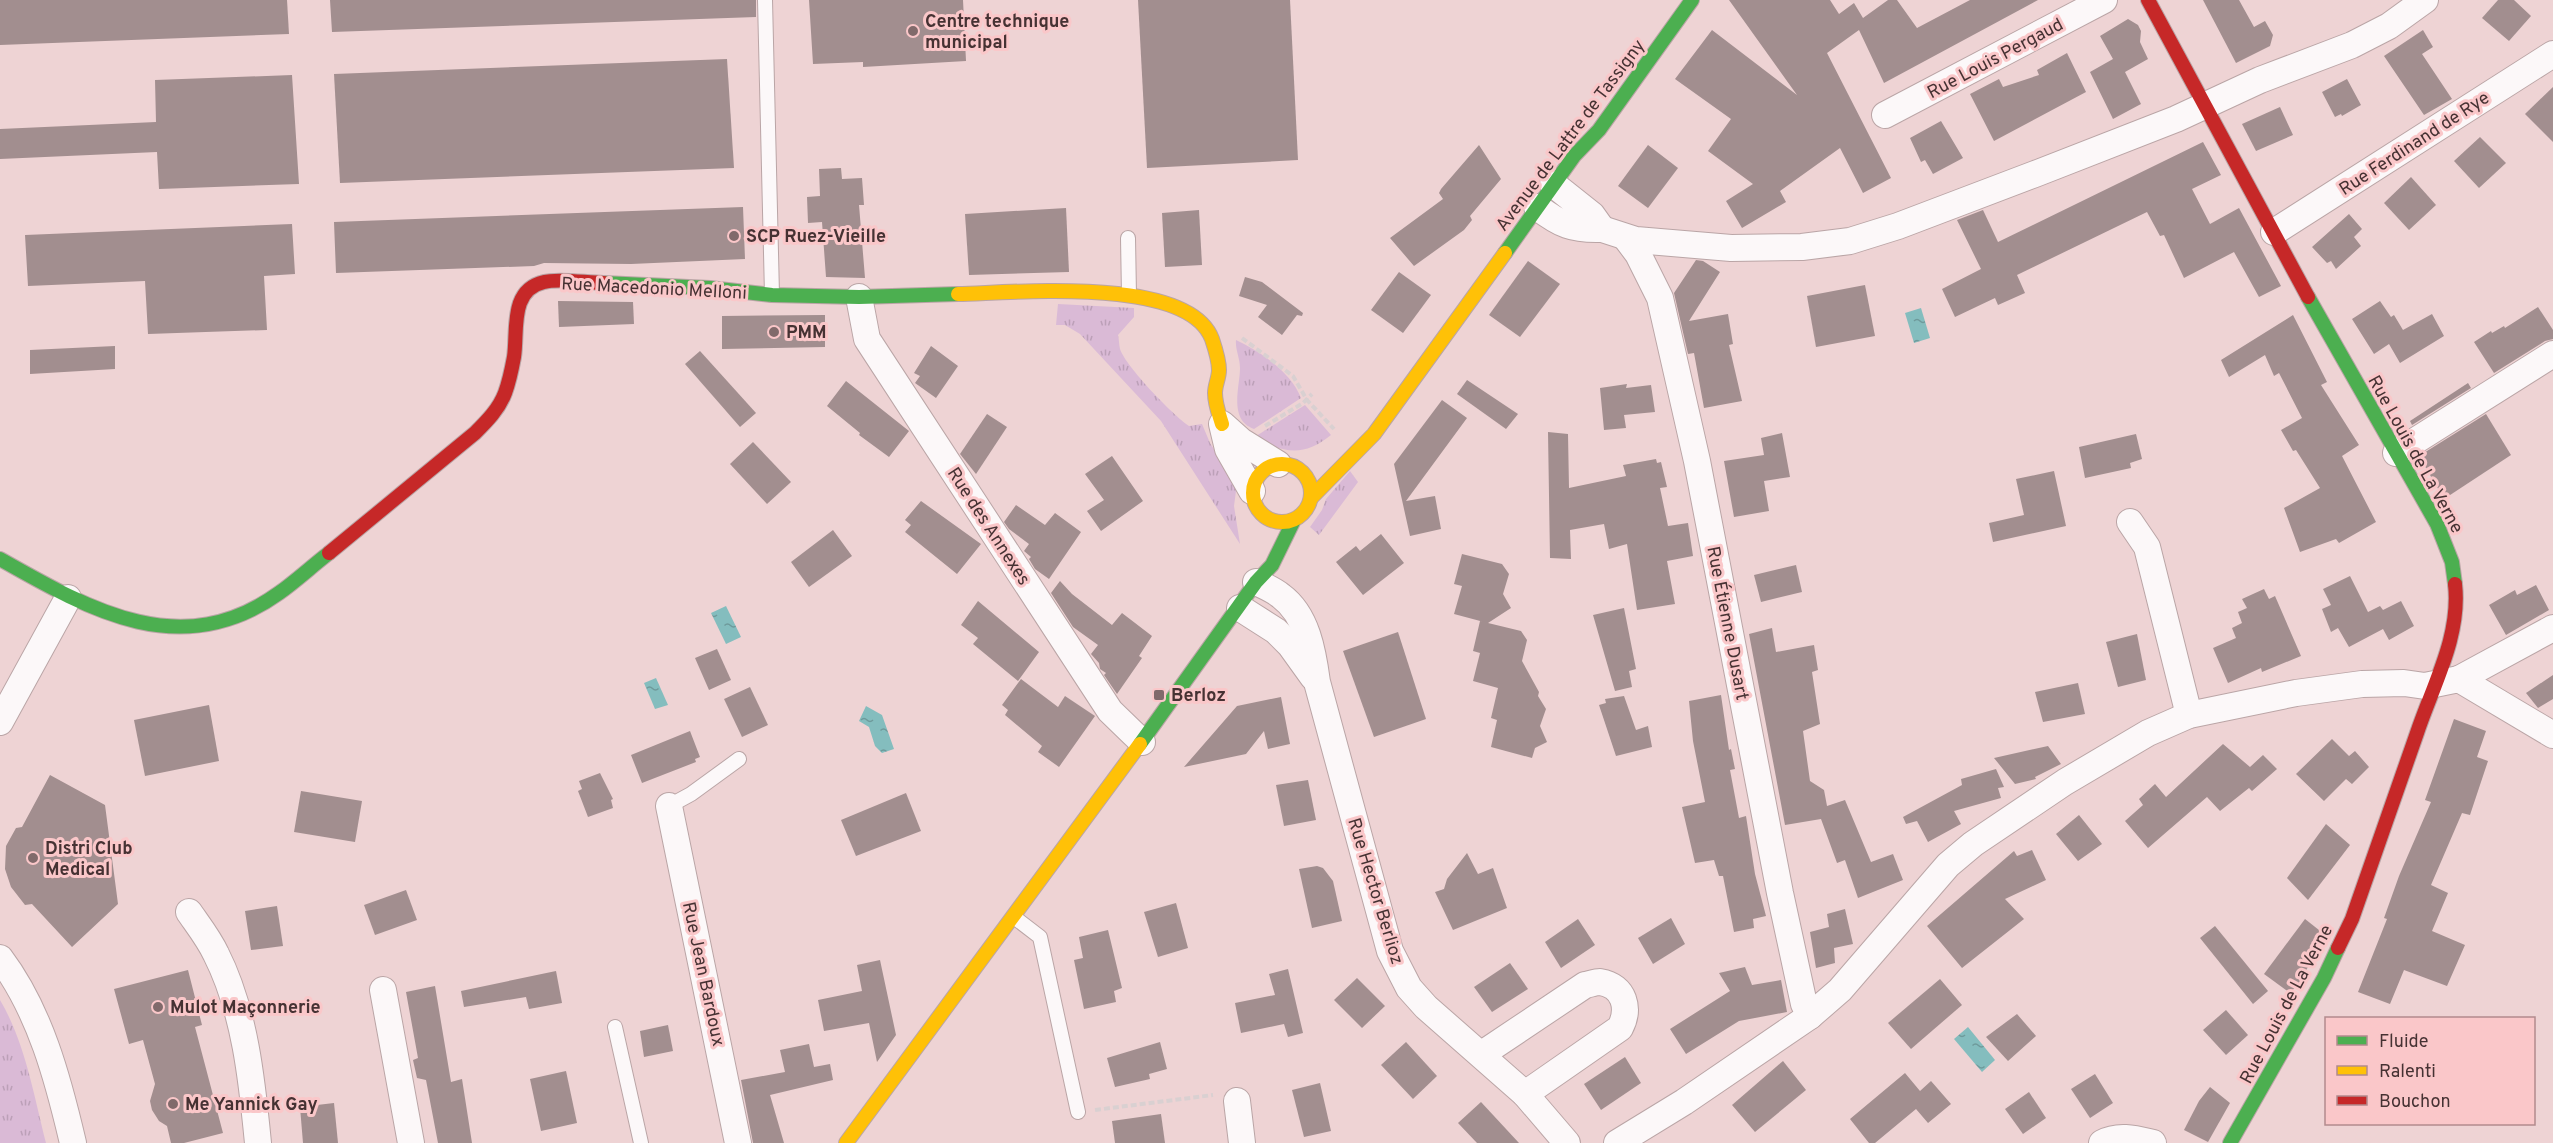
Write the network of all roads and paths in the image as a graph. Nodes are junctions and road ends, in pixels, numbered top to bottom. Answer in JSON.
{"nodes":[{"id":1,"x":765,"y":0,"type":"edge"},
{"id":2,"x":1692,"y":0,"type":"edge"},
{"id":3,"x":2104,"y":0,"type":"edge"},
{"id":4,"x":2148,"y":0,"type":"edge"},
{"id":5,"x":2425,"y":0,"type":"edge"},
{"id":6,"x":2553,"y":54,"type":"edge"},
{"id":7,"x":2206,"y":105,"type":"junction"},
{"id":8,"x":1885,"y":115,"type":"dead end"},
{"id":9,"x":1553,"y":184,"type":"junction"},
{"id":10,"x":1537,"y":207,"type":"junction"},
{"id":11,"x":1602,"y":229,"type":"junction"},
{"id":12,"x":2274,"y":232,"type":"junction"},
{"id":13,"x":1128,"y":238,"type":"dead end"},
{"id":14,"x":1626,"y":238,"type":"junction"},
{"id":15,"x":772,"y":295,"type":"junction"},
{"id":16,"x":1129,"y":295,"type":"junction"},
{"id":17,"x":859,"y":297,"type":"junction"},
{"id":18,"x":1235,"y":334,"type":"dead end"},
{"id":19,"x":2553,"y":354,"type":"edge"},
{"id":20,"x":1312,"y":394,"type":"dead end"},
{"id":21,"x":1307,"y":400,"type":"junction"},
{"id":22,"x":1392,"y":407,"type":"junction"},
{"id":23,"x":1222,"y":424,"type":"junction"},
{"id":24,"x":1260,"y":429,"type":"dead end"},
{"id":25,"x":1334,"y":429,"type":"dead end"},
{"id":26,"x":1358,"y":430,"type":"dead end"},
{"id":27,"x":2396,"y":453,"type":"junction"},
{"id":28,"x":1310,"y":458,"type":"dead end"},
{"id":29,"x":1285,"y":465,"type":"junction"},
{"id":30,"x":1311,"y":498,"type":"junction"},
{"id":31,"x":1255,"y":501,"type":"junction"},
{"id":32,"x":1294,"y":520,"type":"junction"},
{"id":33,"x":2130,"y":522,"type":"dead end"},
{"id":34,"x":1259,"y":534,"type":"dead end"},
{"id":35,"x":0,"y":559,"type":"edge"},
{"id":36,"x":1255,"y":570,"type":"junction"},
{"id":37,"x":68,"y":598,"type":"junction"},
{"id":38,"x":1240,"y":608,"type":"junction"},
{"id":39,"x":2553,"y":628,"type":"edge"},
{"id":40,"x":2448,"y":681,"type":"junction"},
{"id":41,"x":1317,"y":682,"type":"junction"},
{"id":42,"x":2189,"y":715,"type":"junction"},
{"id":43,"x":0,"y":722,"type":"edge"},
{"id":44,"x":2553,"y":735,"type":"edge"},
{"id":45,"x":1142,"y":742,"type":"junction"},
{"id":46,"x":739,"y":759,"type":"dead end"},
{"id":47,"x":669,"y":806,"type":"joint"},
{"id":48,"x":189,"y":912,"type":"dead end"},
{"id":49,"x":1014,"y":916,"type":"junction"},
{"id":50,"x":0,"y":958,"type":"edge"},
{"id":51,"x":383,"y":990,"type":"dead end"},
{"id":52,"x":1810,"y":1016,"type":"junction"},
{"id":53,"x":615,"y":1027,"type":"dead end"},
{"id":54,"x":1482,"y":1054,"type":"junction"},
{"id":55,"x":1525,"y":1094,"type":"junction"},
{"id":56,"x":1237,"y":1101,"type":"joint"},
{"id":57,"x":1078,"y":1112,"type":"joint"},
{"id":58,"x":73,"y":1143,"type":"edge"},
{"id":59,"x":258,"y":1143,"type":"edge"},
{"id":60,"x":411,"y":1143,"type":"edge"},
{"id":61,"x":641,"y":1143,"type":"edge"},
{"id":62,"x":738,"y":1143,"type":"edge"},
{"id":63,"x":846,"y":1143,"type":"edge"},
{"id":64,"x":1242,"y":1143,"type":"edge"},
{"id":65,"x":1567,"y":1143,"type":"edge"},
{"id":66,"x":1617,"y":1143,"type":"edge"},
{"id":67,"x":2102,"y":1143,"type":"edge"},
{"id":68,"x":2153,"y":1143,"type":"edge"},
{"id":69,"x":2230,"y":1143,"type":"edge"}],
"edges":[{"from":1,"to":15,"type":"lane"},
{"from":2,"to":9,"type":"street","name":"Avenue de Lattre de Tassigny"},
{"from":3,"to":8,"type":"street","name":"Rue Louis Pergaud"},
{"from":4,"to":7,"type":"street","name":"Rue Louis de La Verne"},
{"from":5,"to":7,"type":"street"},
{"from":6,"to":12,"type":"street","name":"Rue Ferdinand de Rye"},
{"from":7,"to":12,"type":"street","name":"Rue Louis de La Verne"},
{"from":7,"to":14,"type":"street"},
{"from":9,"to":10,"type":"street","name":"Avenue de Lattre de Tassigny"},
{"from":9,"to":11,"type":"street"},
{"from":10,"to":11,"type":"street"},
{"from":10,"to":22,"type":"street","name":"Avenue de Lattre de Tassigny"},
{"from":11,"to":14,"type":"street"},
{"from":12,"to":27,"type":"street","name":"Rue Louis de La Verne"},
{"from":13,"to":16,"type":"lane"},
{"from":14,"to":52,"type":"street","name":"Rue Étienne Dusart"},
{"from":15,"to":17,"type":"street","name":"Rue Macedonio Melloni"},
{"from":15,"to":37,"type":"street","name":"Rue Macedonio Melloni"},
{"from":16,"to":17,"type":"street","name":"Rue Macedonio Melloni"},
{"from":16,"to":23,"type":"street","name":"Rue Macedonio Melloni"},
{"from":17,"to":45,"type":"street","name":"Rue des Annexes"},
{"from":18,"to":21,"type":"path"},
{"from":19,"to":27,"type":"street"},
{"from":20,"to":21,"type":"path"},
{"from":21,"to":24,"type":"path"},
{"from":21,"to":25,"type":"path"},
{"from":22,"to":26,"type":"street"},
{"from":22,"to":30,"type":"street","name":"Avenue de Lattre de Tassigny"},
{"from":23,"to":29,"type":"street"},
{"from":23,"to":31,"type":"street","name":"Rue Macedonio Melloni"},
{"from":27,"to":40,"type":"street","name":"Rue Louis de La Verne"},
{"from":28,"to":29,"type":"street"},
{"from":29,"to":30,"type":"street"},
{"from":29,"to":31,"type":"street"},
{"from":30,"to":32,"type":"street"},
{"from":31,"to":32,"type":"street"},
{"from":31,"to":34,"type":"street"},
{"from":32,"to":36,"type":"street"},
{"from":33,"to":42,"type":"street"},
{"from":35,"to":37,"type":"street","name":"Rue Macedonio Melloni"},
{"from":36,"to":38,"type":"street"},
{"from":36,"to":41,"type":"street","name":"Rue Hector Berlioz"},
{"from":37,"to":43,"type":"street"},
{"from":38,"to":41,"type":"street","name":"Rue Hector Berlioz"},
{"from":38,"to":45,"type":"street"},
{"from":39,"to":40,"type":"street"},
{"from":40,"to":42,"type":"street"},
{"from":40,"to":44,"type":"street"},
{"from":40,"to":69,"type":"street","name":"Rue Louis de La Verne"},
{"from":41,"to":54,"type":"street","name":"Rue Hector Berlioz"},
{"from":42,"to":52,"type":"street"},
{"from":45,"to":49,"type":"street"},
{"from":46,"to":47,"type":"lane"},
{"from":47,"to":62,"type":"street","name":"Rue Jean Bardoux"},
{"from":48,"to":59,"type":"street"},
{"from":49,"to":57,"type":"lane"},
{"from":49,"to":63,"type":"street"},
{"from":50,"to":58,"type":"street"},
{"from":51,"to":60,"type":"street"},
{"from":52,"to":66,"type":"street"},
{"from":53,"to":61,"type":"lane"},
{"from":54,"to":55,"type":"street","name":"Rue Hector Berlioz"},
{"from":54,"to":55,"type":"street"},
{"from":55,"to":65,"type":"street","name":"Rue Hector Berlioz"},
{"from":56,"to":57,"type":"path"},
{"from":56,"to":64,"type":"street"},
{"from":67,"to":68,"type":"street"}]}
